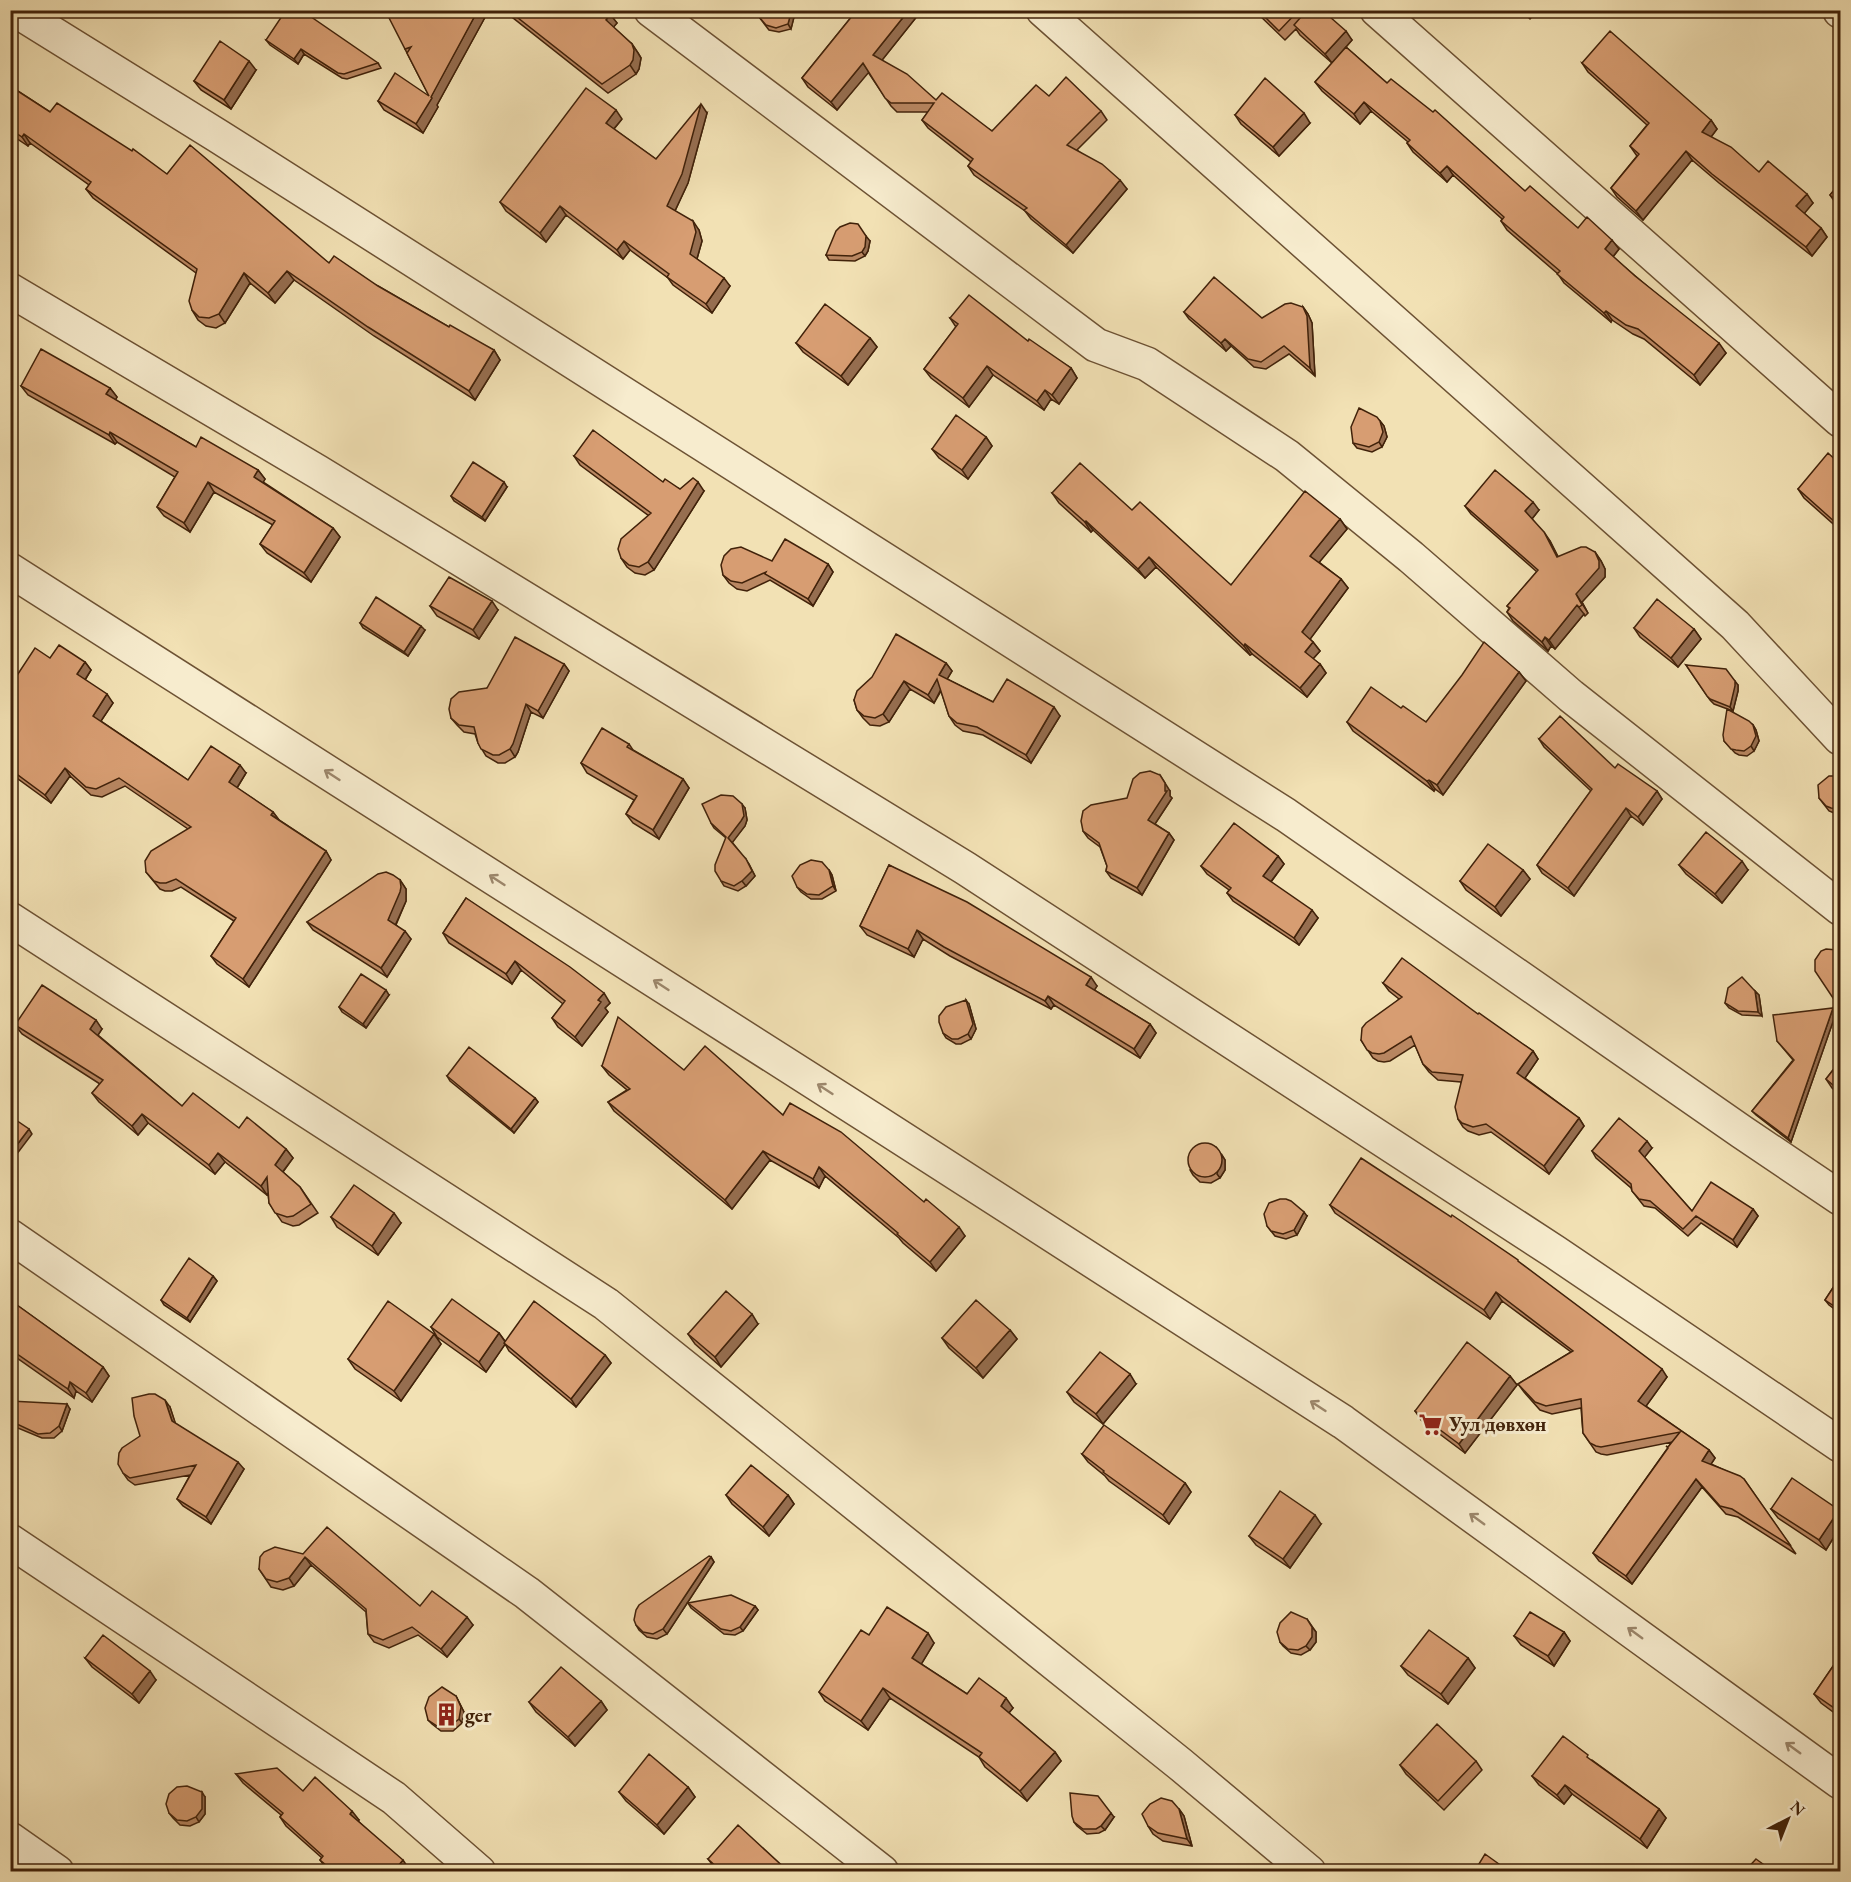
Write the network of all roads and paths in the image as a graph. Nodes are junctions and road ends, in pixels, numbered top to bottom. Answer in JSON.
{"nodes":[{"id":1,"x":15,"y":10,"type":"edge"},
{"id":2,"x":651,"y":10,"type":"edge"},
{"id":3,"x":1043,"y":10,"type":"edge"},
{"id":4,"x":1377,"y":10,"type":"edge"},
{"id":5,"x":10,"y":290,"type":"edge"},
{"id":6,"x":1840,"y":420,"type":"edge"},
{"id":7,"x":10,"y":570,"type":"edge"},
{"id":8,"x":1840,"y":738,"type":"edge"},
{"id":9,"x":1840,"y":908,"type":"edge"},
{"id":10,"x":10,"y":919,"type":"edge"},
{"id":11,"x":1840,"y":1198,"type":"edge"},
{"id":12,"x":10,"y":1236,"type":"edge"},
{"id":13,"x":1840,"y":1444,"type":"edge"},
{"id":14,"x":10,"y":1541,"type":"edge"},
{"id":15,"x":1840,"y":1782,"type":"edge"},
{"id":16,"x":10,"y":1839,"type":"edge"},
{"id":17,"x":57,"y":1872,"type":"edge"},
{"id":18,"x":479,"y":1872,"type":"edge"},
{"id":19,"x":882,"y":1872,"type":"edge"},
{"id":20,"x":1309,"y":1872,"type":"edge"}],
"edges":[{"from":1,"to":11,"type":"street"},
{"from":2,"to":9,"type":"street"},
{"from":3,"to":8,"type":"street"},
{"from":4,"to":6,"type":"street"},
{"from":5,"to":13,"type":"street"},
{"from":15,"to":7,"type":"street","one_way":true},
{"from":10,"to":20,"type":"street"},
{"from":12,"to":19,"type":"street"},
{"from":14,"to":18,"type":"street"},
{"from":16,"to":17,"type":"street"}]}
